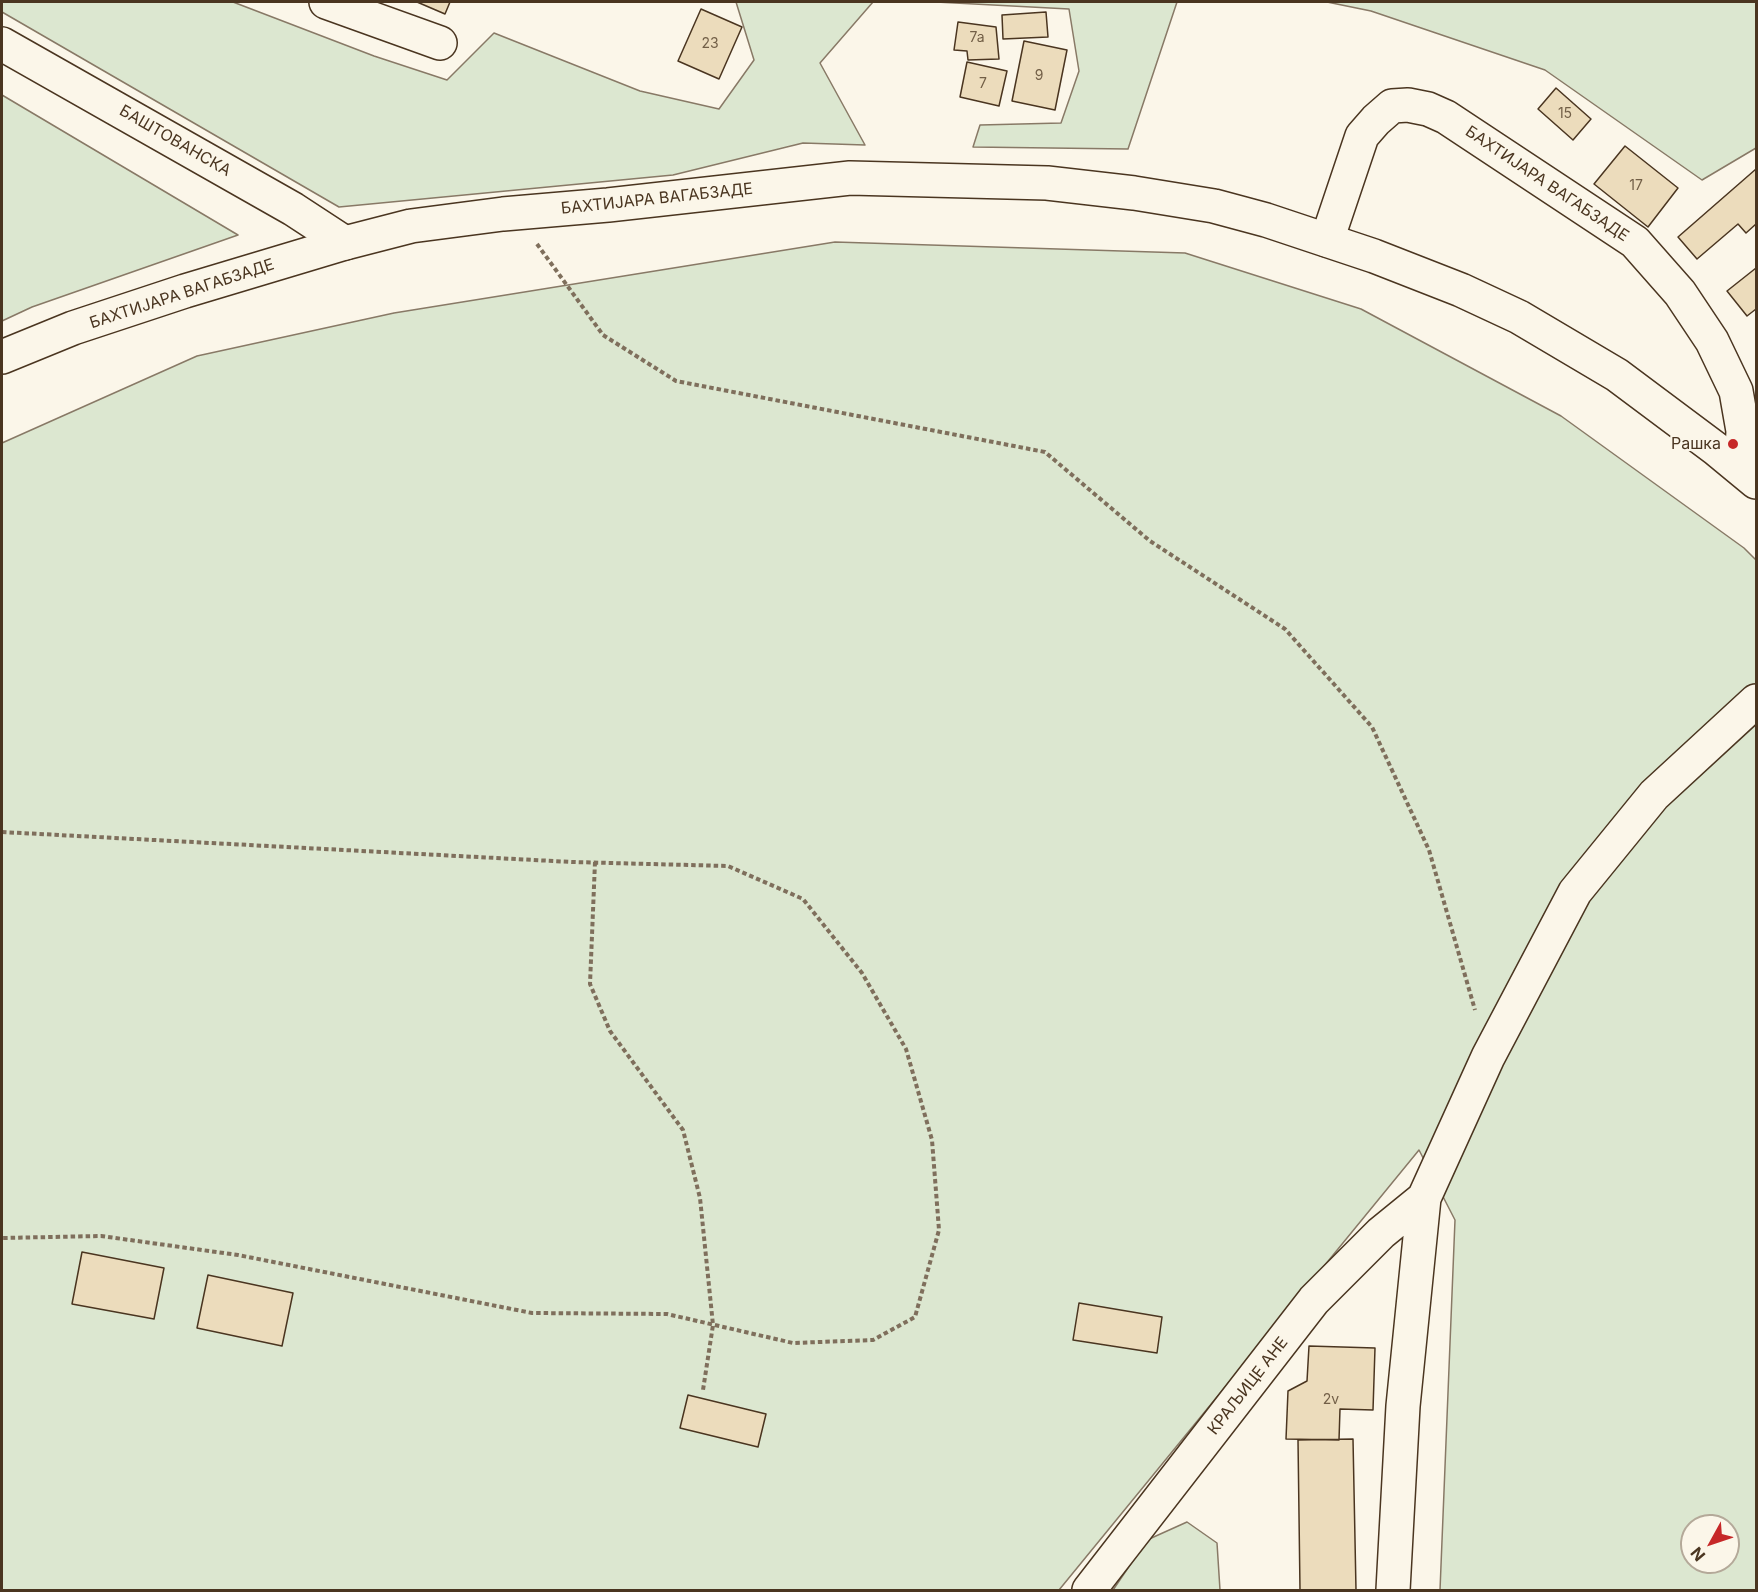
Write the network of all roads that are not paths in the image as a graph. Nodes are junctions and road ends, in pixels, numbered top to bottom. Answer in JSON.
{"nodes":[{"id":1,"x":326,"y":2,"type":"edge"},
{"id":2,"x":440,"y":43,"type":"dead end"},
{"id":3,"x":2,"y":44,"type":"edge"},
{"id":4,"x":1327,"y":240,"type":"junction"},
{"id":5,"x":345,"y":243,"type":"junction"},
{"id":6,"x":2,"y":357,"type":"edge"},
{"id":7,"x":1749,"y":475,"type":"edge"},
{"id":8,"x":1756,"y":701,"type":"edge"},
{"id":9,"x":1424,"y":1198,"type":"junction"},
{"id":10,"x":1089,"y":1590,"type":"edge"},
{"id":11,"x":1393,"y":1590,"type":"edge"}],
"edges":[{"from":1,"to":2,"type":"street"},
{"from":3,"to":5,"type":"street","name":"БАШТОВАНСКА"},
{"from":4,"to":5,"type":"street","name":"БАХТИЈАРА ВАГАБЗАДЕ"},
{"from":4,"to":7,"type":"street","name":"БАХТИЈАРА ВАГАБЗАДЕ"},
{"from":4,"to":7,"type":"street","name":"БАХТИЈАРА ВАГАБЗАДЕ"},
{"from":5,"to":6,"type":"street","name":"БАХТИЈАРА ВАГАБЗАДЕ"},
{"from":8,"to":9,"type":"street"},
{"from":9,"to":10,"type":"street","name":"КРАЉИЦЕ АНЕ"},
{"from":9,"to":11,"type":"street"}]}
